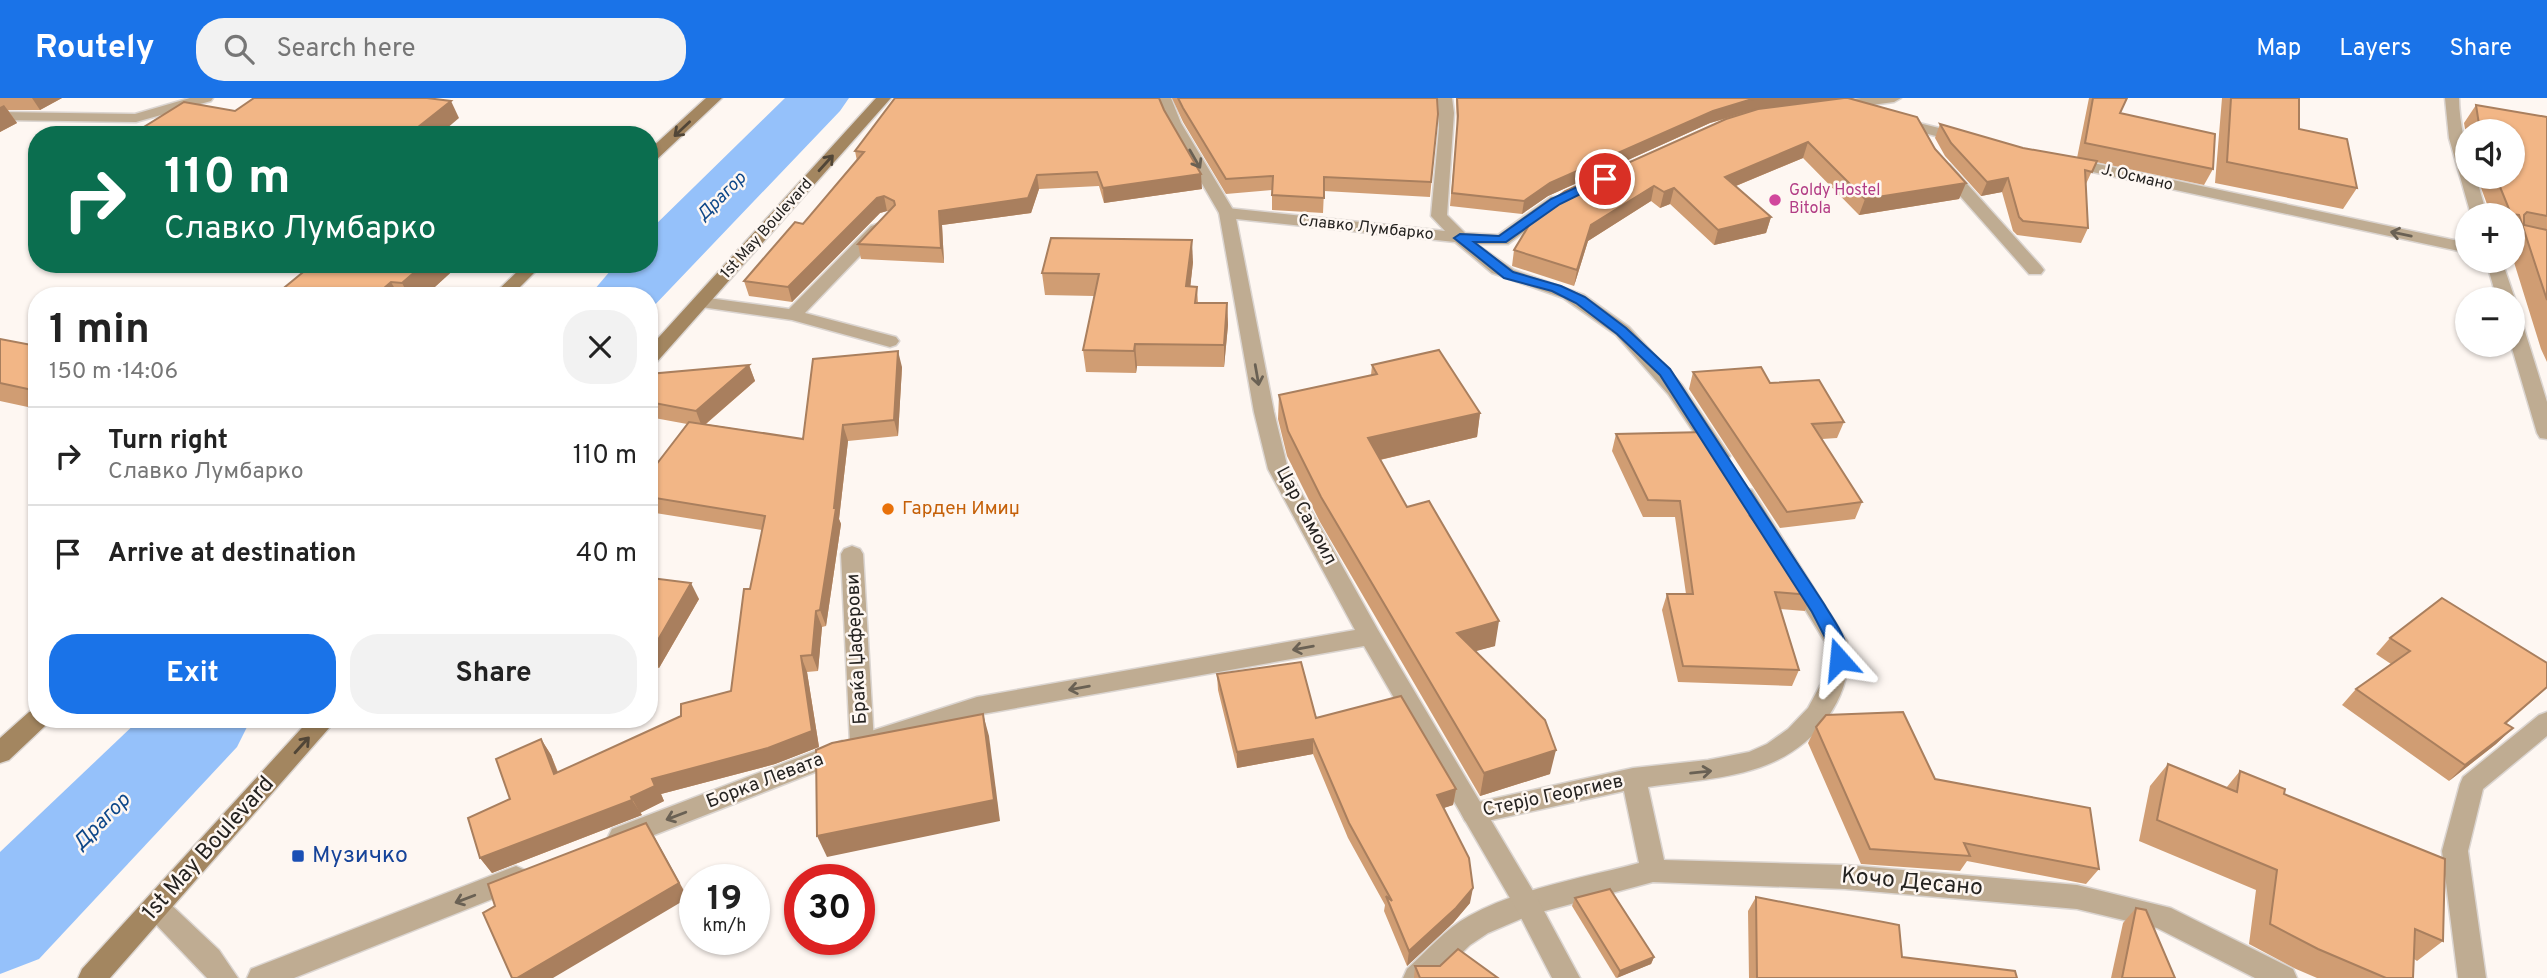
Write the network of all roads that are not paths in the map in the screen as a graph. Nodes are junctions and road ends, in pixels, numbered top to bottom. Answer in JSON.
{"nodes":[{"id":1,"x":206,"y":98,"type":"edge"},
{"id":2,"x":715,"y":98,"type":"edge"},
{"id":3,"x":884,"y":98,"type":"edge"},
{"id":4,"x":1164,"y":98,"type":"edge"},
{"id":5,"x":1445,"y":98,"type":"edge"},
{"id":6,"x":1894,"y":98,"type":"edge"},
{"id":7,"x":2452,"y":98,"type":"edge"},
{"id":8,"x":1816,"y":105,"type":"edge"},
{"id":9,"x":1839,"y":105,"type":"junction"},
{"id":10,"x":0,"y":116,"type":"edge"},
{"id":11,"x":1919,"y":128,"type":"junction"},
{"id":12,"x":2455,"y":133,"type":"edge"},
{"id":13,"x":1984,"y":143,"type":"edge"},
{"id":14,"x":658,"y":151,"type":"edge"},
{"id":15,"x":2050,"y":158,"type":"edge"},
{"id":16,"x":1568,"y":195,"type":"edge"},
{"id":17,"x":1227,"y":213,"type":"junction"},
{"id":18,"x":888,"y":218,"type":"edge"},
{"id":19,"x":1460,"y":238,"type":"junction"},
{"id":20,"x":2455,"y":245,"type":"edge"},
{"id":21,"x":2035,"y":270,"type":"dead end"},
{"id":22,"x":525,"y":273,"type":"edge"},
{"id":23,"x":511,"y":287,"type":"edge"},
{"id":24,"x":701,"y":302,"type":"junction"},
{"id":25,"x":793,"y":315,"type":"junction"},
{"id":26,"x":890,"y":341,"type":"dead end"},
{"id":27,"x":658,"y":350,"type":"edge"},
{"id":28,"x":2524,"y":357,"type":"edge"},
{"id":29,"x":2547,"y":433,"type":"edge"},
{"id":30,"x":852,"y":554,"type":"dead end"},
{"id":31,"x":1370,"y":636,"type":"junction"},
{"id":32,"x":2547,"y":722,"type":"edge"},
{"id":33,"x":28,"y":727,"type":"edge"},
{"id":34,"x":317,"y":728,"type":"edge"},
{"id":35,"x":862,"y":743,"type":"junction"},
{"id":36,"x":0,"y":753,"type":"edge"},
{"id":37,"x":1633,"y":778,"type":"junction"},
{"id":38,"x":1474,"y":813,"type":"junction"},
{"id":39,"x":594,"y":848,"type":"edge"},
{"id":40,"x":543,"y":868,"type":"edge"},
{"id":41,"x":1653,"y":871,"type":"junction"},
{"id":42,"x":1527,"y":904,"type":"junction"},
{"id":43,"x":156,"y":907,"type":"junction"},
{"id":44,"x":92,"y":978,"type":"edge"},
{"id":45,"x":224,"y":978,"type":"edge"},
{"id":46,"x":261,"y":978,"type":"edge"},
{"id":47,"x":1417,"y":978,"type":"edge"},
{"id":48,"x":1566,"y":978,"type":"edge"},
{"id":49,"x":2283,"y":978,"type":"edge"},
{"id":50,"x":2472,"y":978,"type":"edge"}],
"edges":[{"from":1,"to":10,"type":"street"},
{"from":2,"to":14,"type":"main road","one_way":true},
{"from":24,"to":3,"type":"main road","name":"1st May Boulevard","one_way":true},
{"from":4,"to":17,"type":"street","name":"Цар Самоил","one_way":true},
{"from":5,"to":19,"type":"street","name":"Стерјо Георгиев"},
{"from":6,"to":9,"type":"street"},
{"from":7,"to":12,"type":"street"},
{"from":8,"to":9,"type":"street"},
{"from":9,"to":11,"type":"street"},
{"from":11,"to":13,"type":"street"},
{"from":11,"to":21,"type":"street"},
{"from":20,"to":15,"type":"street","name":"Ј. Османо","one_way":true},
{"from":16,"to":19,"type":"street","name":"Славко Лумбарко"},
{"from":17,"to":19,"type":"street","name":"Славко Лумбарко"},
{"from":17,"to":31,"type":"street","name":"Цар Самоил","one_way":true},
{"from":18,"to":25,"type":"street"},
{"from":37,"to":19,"type":"street","name":"Стерјо Георгиев","one_way":true},
{"from":22,"to":23,"type":"main road"},
{"from":24,"to":25,"type":"street"},
{"from":24,"to":27,"type":"main road","name":"1st May Boulevard"},
{"from":25,"to":26,"type":"street"},
{"from":28,"to":29,"type":"street"},
{"from":30,"to":35,"type":"street","name":"Браќа Џаферови"},
{"from":31,"to":35,"type":"street","name":"Борка Левата","one_way":true},
{"from":31,"to":38,"type":"street","name":"Цар Самоил"},
{"from":32,"to":50,"type":"street"},
{"from":33,"to":36,"type":"main road"},
{"from":43,"to":34,"type":"main road","name":"1st May Boulevard","one_way":true},
{"from":35,"to":39,"type":"street","name":"Борка Левата","one_way":true},
{"from":37,"to":38,"type":"street","name":"Стерјо Георгиев"},
{"from":37,"to":41,"type":"street","name":"Стерјо Георгиев"},
{"from":38,"to":42,"type":"street","name":"Цар Самоил"},
{"from":40,"to":46,"type":"street","one_way":true},
{"from":41,"to":42,"type":"street","name":"Кочо Десано"},
{"from":41,"to":49,"type":"street","name":"Кочо Десано"},
{"from":42,"to":47,"type":"street"},
{"from":42,"to":48,"type":"street","name":"Цар Самоил"},
{"from":43,"to":44,"type":"main road","name":"1st May Boulevard"},
{"from":43,"to":45,"type":"street"}]}
